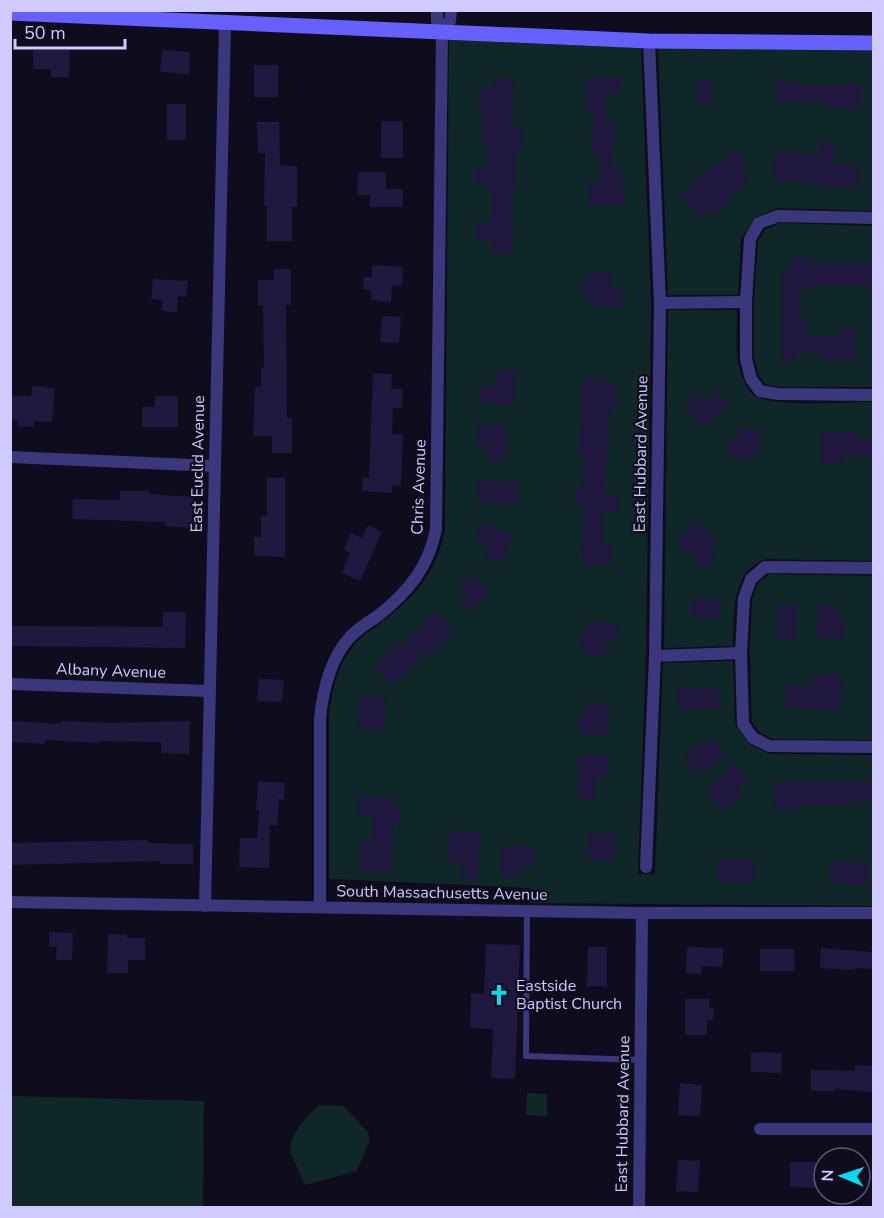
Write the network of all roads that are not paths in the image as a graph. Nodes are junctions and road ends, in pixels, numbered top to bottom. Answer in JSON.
{"nodes":[{"id":1,"x":437,"y":10,"type":"edge"},
{"id":2,"x":451,"y":10,"type":"edge"},
{"id":3,"x":10,"y":13,"type":"edge"},
{"id":4,"x":225,"y":24,"type":"junction"},
{"id":5,"x":442,"y":30,"type":"junction"},
{"id":6,"x":649,"y":41,"type":"junction"},
{"id":7,"x":873,"y":43,"type":"edge"},
{"id":8,"x":873,"y":218,"type":"edge"},
{"id":9,"x":746,"y":302,"type":"junction"},
{"id":10,"x":660,"y":303,"type":"junction"},
{"id":11,"x":873,"y":395,"type":"edge"},
{"id":12,"x":10,"y":457,"type":"edge"},
{"id":13,"x":215,"y":466,"type":"junction"},
{"id":14,"x":873,"y":568,"type":"edge"},
{"id":15,"x":741,"y":653,"type":"junction"},
{"id":16,"x":655,"y":656,"type":"junction"},
{"id":17,"x":10,"y":684,"type":"edge"},
{"id":18,"x":209,"y":691,"type":"junction"},
{"id":19,"x":873,"y":747,"type":"edge"},
{"id":20,"x":646,"y":867,"type":"dead end"},
{"id":21,"x":10,"y":902,"type":"edge"},
{"id":22,"x":205,"y":906,"type":"junction"},
{"id":23,"x":320,"y":907,"type":"junction"},
{"id":24,"x":527,"y":911,"type":"junction"},
{"id":25,"x":642,"y":913,"type":"junction"},
{"id":26,"x":873,"y":913,"type":"edge"},
{"id":27,"x":641,"y":1060,"type":"junction"},
{"id":28,"x":760,"y":1129,"type":"dead end"},
{"id":29,"x":873,"y":1129,"type":"edge"},
{"id":30,"x":639,"y":1208,"type":"edge"}],
"edges":[{"from":1,"to":5,"type":"street","name":"Chris Avenue"},
{"from":2,"to":5,"type":"street","name":"Chris Avenue"},
{"from":3,"to":4,"type":"main road"},
{"from":4,"to":5,"type":"main road"},
{"from":4,"to":13,"type":"street","name":"East Euclid Avenue"},
{"from":5,"to":6,"type":"main road"},
{"from":5,"to":23,"type":"street","name":"Chris Avenue"},
{"from":6,"to":7,"type":"main road"},
{"from":6,"to":10,"type":"street","name":"East Hubbard Avenue"},
{"from":8,"to":9,"type":"street"},
{"from":9,"to":10,"type":"street"},
{"from":9,"to":11,"type":"street"},
{"from":10,"to":16,"type":"street","name":"East Hubbard Avenue"},
{"from":12,"to":13,"type":"street"},
{"from":13,"to":18,"type":"street","name":"East Euclid Avenue"},
{"from":14,"to":15,"type":"street"},
{"from":15,"to":16,"type":"street"},
{"from":15,"to":19,"type":"street"},
{"from":16,"to":20,"type":"street","name":"East Hubbard Avenue"},
{"from":17,"to":18,"type":"street","name":"Albany Avenue"},
{"from":18,"to":22,"type":"street","name":"East Euclid Avenue"},
{"from":21,"to":22,"type":"street","name":"South Massachusetts Avenue"},
{"from":22,"to":23,"type":"street","name":"South Massachusetts Avenue"},
{"from":23,"to":24,"type":"street","name":"South Massachusetts Avenue"},
{"from":24,"to":25,"type":"street","name":"South Massachusetts Avenue"},
{"from":24,"to":27,"type":"lane"},
{"from":25,"to":26,"type":"street","name":"South Massachusetts Avenue"},
{"from":25,"to":27,"type":"street","name":"East Hubbard Avenue"},
{"from":27,"to":30,"type":"street","name":"East Hubbard Avenue"},
{"from":28,"to":29,"type":"street"}]}
